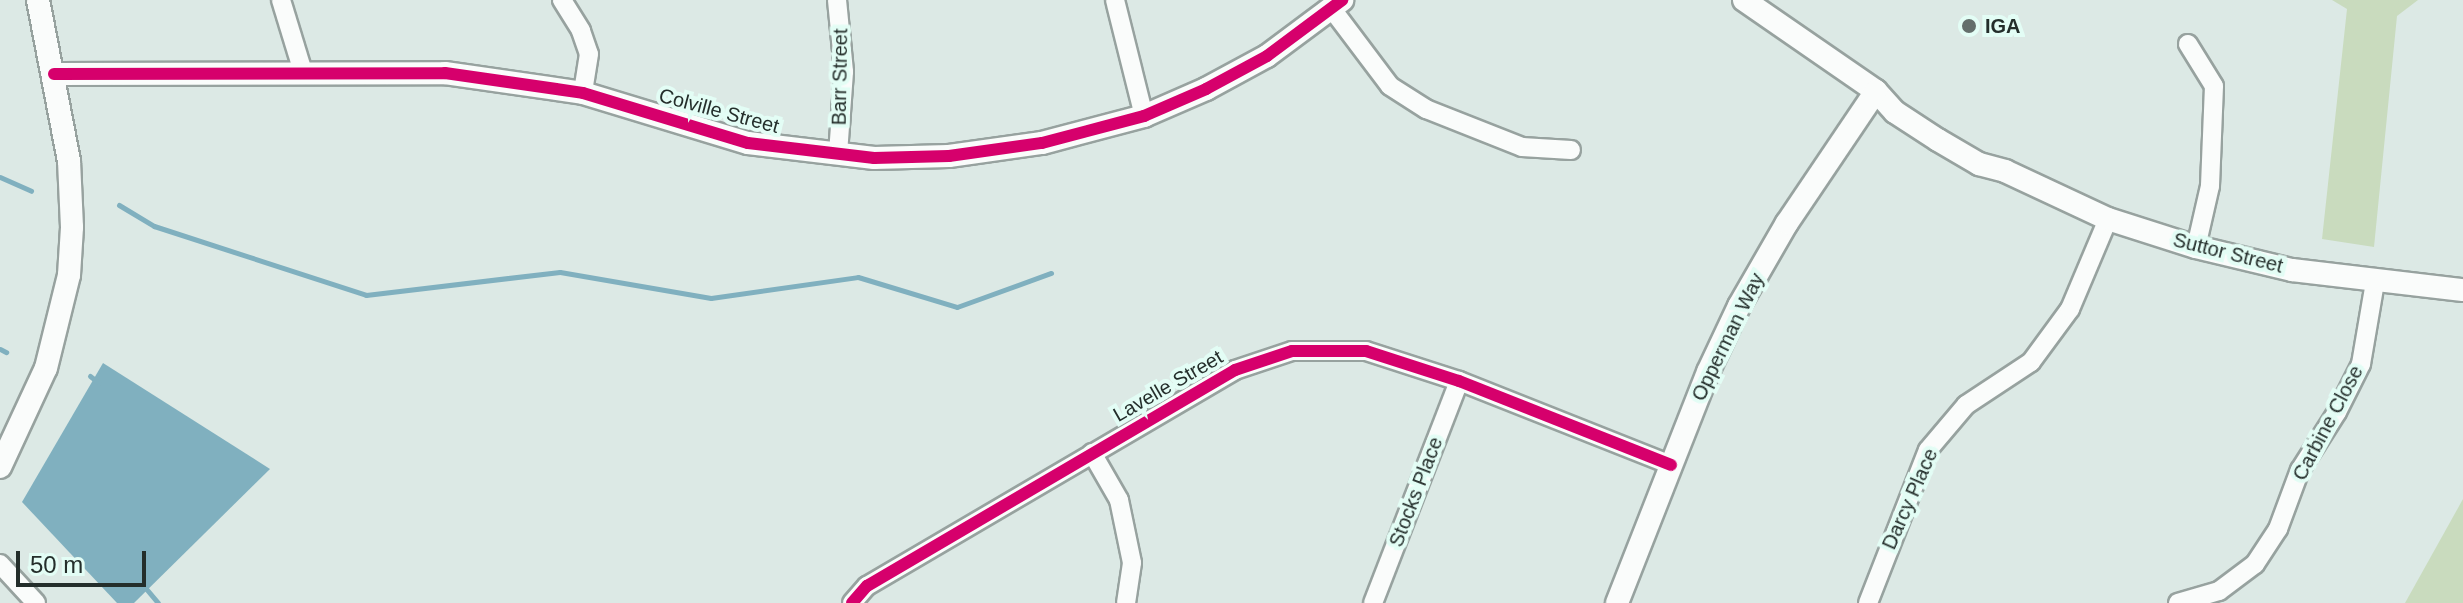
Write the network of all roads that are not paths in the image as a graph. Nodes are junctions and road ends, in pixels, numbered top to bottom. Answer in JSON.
{"nodes":[{"id":1,"x":38,"y":0,"type":"edge"},
{"id":2,"x":281,"y":0,"type":"edge"},
{"id":3,"x":562,"y":0,"type":"edge"},
{"id":4,"x":837,"y":0,"type":"edge"},
{"id":5,"x":1115,"y":0,"type":"edge"},
{"id":6,"x":1744,"y":0,"type":"edge"},
{"id":7,"x":1337,"y":4,"type":"edge"},
{"id":8,"x":2188,"y":44,"type":"dead end"},
{"id":9,"x":303,"y":72,"type":"junction"},
{"id":10,"x":54,"y":74,"type":"junction"},
{"id":11,"x":1876,"y":91,"type":"junction"},
{"id":12,"x":583,"y":93,"type":"junction"},
{"id":13,"x":1144,"y":116,"type":"junction"},
{"id":14,"x":1571,"y":150,"type":"dead end"},
{"id":15,"x":838,"y":154,"type":"junction"},
{"id":16,"x":2108,"y":219,"type":"junction"},
{"id":17,"x":2196,"y":247,"type":"junction"},
{"id":18,"x":2375,"y":282,"type":"junction"},
{"id":19,"x":2463,"y":290,"type":"edge"},
{"id":20,"x":1459,"y":381,"type":"junction"},
{"id":21,"x":1092,"y":453,"type":"junction"},
{"id":22,"x":1671,"y":465,"type":"junction"},
{"id":23,"x":0,"y":467,"type":"edge"},
{"id":24,"x":0,"y":564,"type":"edge"},
{"id":25,"x":36,"y":603,"type":"edge"},
{"id":26,"x":852,"y":603,"type":"edge"},
{"id":27,"x":1126,"y":603,"type":"edge"},
{"id":28,"x":1373,"y":603,"type":"edge"},
{"id":29,"x":1617,"y":603,"type":"edge"},
{"id":30,"x":1868,"y":603,"type":"edge"},
{"id":31,"x":2178,"y":603,"type":"edge"}],
"edges":[{"from":1,"to":10,"type":"street"},
{"from":2,"to":9,"type":"street"},
{"from":3,"to":12,"type":"street"},
{"from":4,"to":15,"type":"street","name":"Barr Street"},
{"from":5,"to":13,"type":"street"},
{"from":6,"to":11,"type":"street","name":"Suttor Street"},
{"from":7,"to":13,"type":"street","name":"Colville Street"},
{"from":7,"to":14,"type":"street"},
{"from":8,"to":17,"type":"street"},
{"from":9,"to":10,"type":"street","name":"Colville Street"},
{"from":9,"to":12,"type":"street","name":"Colville Street"},
{"from":10,"to":23,"type":"street"},
{"from":11,"to":16,"type":"street","name":"Suttor Street"},
{"from":11,"to":22,"type":"street","name":"Opperman Way"},
{"from":12,"to":15,"type":"street","name":"Colville Street"},
{"from":13,"to":15,"type":"street","name":"Colville Street"},
{"from":16,"to":17,"type":"street","name":"Suttor Street"},
{"from":16,"to":30,"type":"street","name":"Darcy Place"},
{"from":17,"to":18,"type":"street","name":"Suttor Street"},
{"from":18,"to":19,"type":"street","name":"Suttor Street"},
{"from":18,"to":31,"type":"street","name":"Carbine Close"},
{"from":20,"to":21,"type":"street","name":"Lavelle Street"},
{"from":20,"to":22,"type":"street","name":"Lavelle Street"},
{"from":20,"to":28,"type":"street","name":"Stocks Place"},
{"from":21,"to":26,"type":"street","name":"Lavelle Street"},
{"from":21,"to":27,"type":"street"},
{"from":22,"to":29,"type":"street","name":"Opperman Way"},
{"from":24,"to":25,"type":"street"}]}
